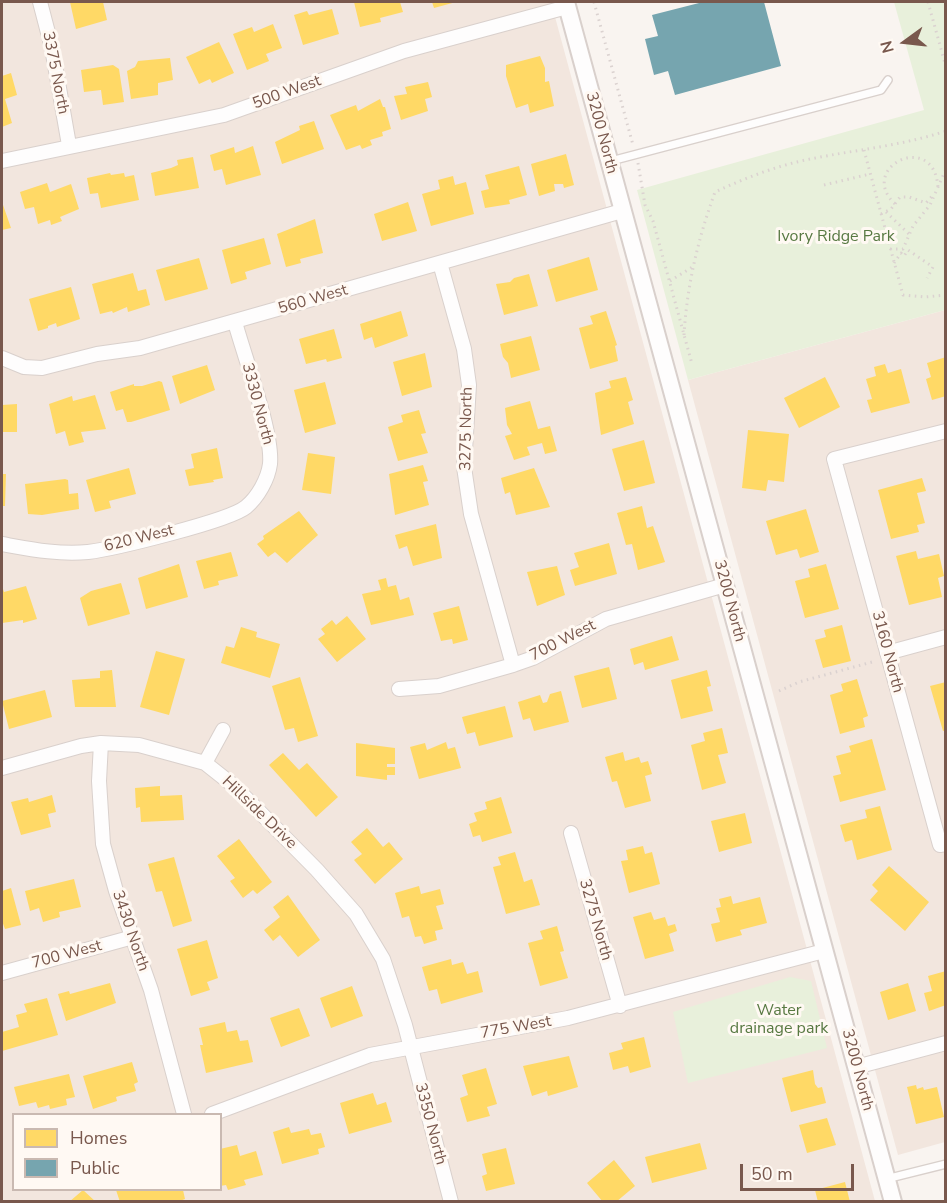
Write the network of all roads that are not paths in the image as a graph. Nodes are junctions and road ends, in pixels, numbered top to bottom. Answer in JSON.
{"nodes":[{"id":1,"x":40,"y":2,"type":"edge"},
{"id":2,"x":566,"y":4,"type":"edge"},
{"id":3,"x":888,"y":80,"type":"dead end"},
{"id":4,"x":69,"y":145,"type":"junction"},
{"id":5,"x":2,"y":161,"type":"edge"},
{"id":6,"x":609,"y":162,"type":"junction"},
{"id":7,"x":622,"y":211,"type":"junction"},
{"id":8,"x":440,"y":263,"type":"junction"},
{"id":9,"x":235,"y":322,"type":"junction"},
{"id":10,"x":2,"y":358,"type":"edge"},
{"id":11,"x":945,"y":431,"type":"edge"},
{"id":12,"x":264,"y":486,"type":"joint"},
{"id":13,"x":2,"y":544,"type":"edge"},
{"id":14,"x":725,"y":585,"type":"junction"},
{"id":15,"x":945,"y":637,"type":"edge"},
{"id":16,"x":887,"y":653,"type":"junction"},
{"id":17,"x":513,"y":665,"type":"junction"},
{"id":18,"x":399,"y":689,"type":"dead end"},
{"id":19,"x":223,"y":730,"type":"dead end"},
{"id":20,"x":101,"y":743,"type":"junction"},
{"id":21,"x":205,"y":763,"type":"junction"},
{"id":22,"x":2,"y":768,"type":"edge"},
{"id":23,"x":571,"y":833,"type":"dead end"},
{"id":24,"x":943,"y":845,"type":"edge"},
{"id":25,"x":133,"y":937,"type":"junction"},
{"id":26,"x":824,"y":951,"type":"junction"},
{"id":27,"x":2,"y":973,"type":"edge"},
{"id":28,"x":620,"y":1006,"type":"junction"},
{"id":29,"x":945,"y":1043,"type":"edge"},
{"id":30,"x":410,"y":1046,"type":"junction"},
{"id":31,"x":856,"y":1067,"type":"junction"},
{"id":32,"x":184,"y":1113,"type":"edge"},
{"id":33,"x":215,"y":1113,"type":"edge"},
{"id":34,"x":945,"y":1164,"type":"edge"},
{"id":35,"x":886,"y":1179,"type":"junction"},
{"id":36,"x":451,"y":1202,"type":"edge"},
{"id":37,"x":892,"y":1202,"type":"edge"}],
"edges":[{"from":1,"to":4,"type":"street","name":"3375 North"},
{"from":2,"to":4,"type":"street","name":"500 West"},
{"from":2,"to":6,"type":"street","name":"3200 North"},
{"from":3,"to":6,"type":"lane"},
{"from":4,"to":5,"type":"street","name":"500 West"},
{"from":6,"to":7,"type":"street","name":"3200 North"},
{"from":7,"to":8,"type":"street","name":"560 West"},
{"from":7,"to":14,"type":"street","name":"3200 North"},
{"from":8,"to":9,"type":"street","name":"560 West"},
{"from":8,"to":17,"type":"street","name":"3275 North"},
{"from":9,"to":10,"type":"street","name":"560 West"},
{"from":9,"to":12,"type":"street","name":"3330 North"},
{"from":11,"to":16,"type":"street","name":"3160 North"},
{"from":12,"to":13,"type":"street","name":"620 West"},
{"from":14,"to":17,"type":"street","name":"700 West"},
{"from":14,"to":26,"type":"street","name":"3200 North"},
{"from":15,"to":16,"type":"street"},
{"from":16,"to":24,"type":"street","name":"3160 North"},
{"from":17,"to":18,"type":"street","name":"700 West"},
{"from":19,"to":21,"type":"street"},
{"from":20,"to":21,"type":"street","name":"Hillside Drive"},
{"from":20,"to":22,"type":"street","name":"Hillside Drive"},
{"from":20,"to":25,"type":"street","name":"3430 North"},
{"from":21,"to":30,"type":"street","name":"Hillside Drive"},
{"from":23,"to":28,"type":"street","name":"3275 North"},
{"from":25,"to":27,"type":"street","name":"700 West"},
{"from":25,"to":32,"type":"street","name":"3430 North"},
{"from":26,"to":28,"type":"street","name":"775 West"},
{"from":26,"to":31,"type":"street","name":"3200 North"},
{"from":28,"to":30,"type":"street","name":"775 West"},
{"from":29,"to":31,"type":"street"},
{"from":30,"to":33,"type":"street","name":"775 West"},
{"from":30,"to":36,"type":"street","name":"3350 North"},
{"from":31,"to":35,"type":"street","name":"3200 North"},
{"from":34,"to":35,"type":"lane"},
{"from":35,"to":37,"type":"street","name":"3200 North"}]}
